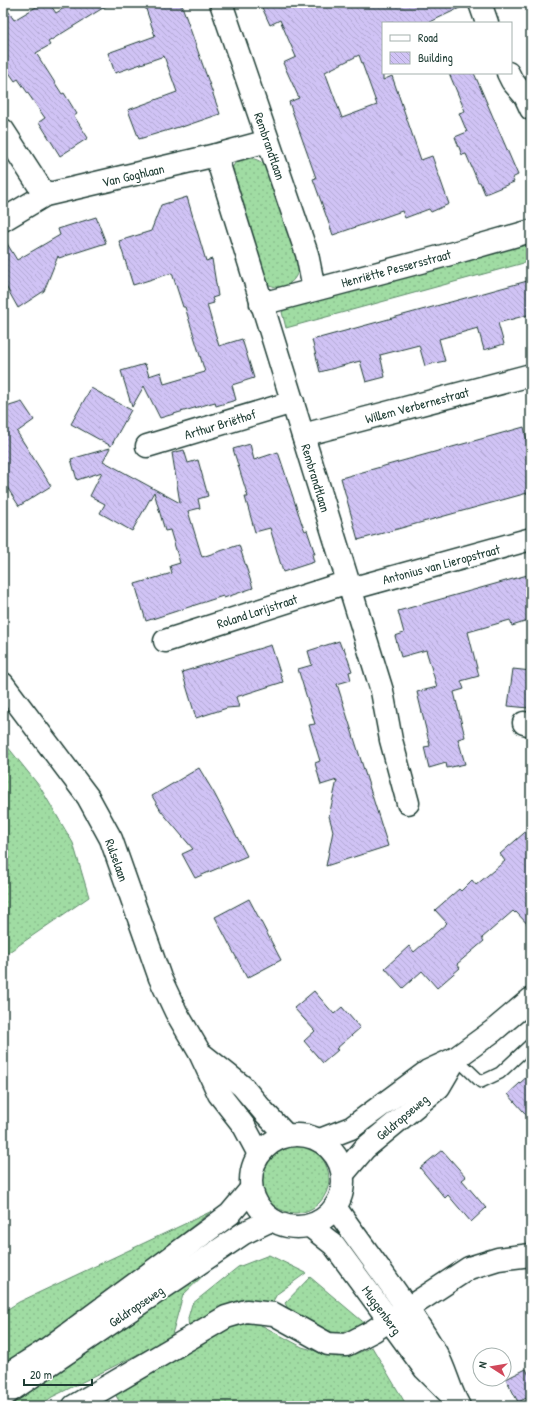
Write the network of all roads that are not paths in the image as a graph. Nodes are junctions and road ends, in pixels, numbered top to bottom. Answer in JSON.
{"nodes":[{"id":1,"x":221,"y":3,"type":"edge"},
{"id":2,"x":480,"y":3,"type":"edge"},
{"id":3,"x":487,"y":22,"type":"edge"},
{"id":4,"x":508,"y":74,"type":"edge"},
{"id":5,"x":531,"y":109,"type":"edge"},
{"id":6,"x":3,"y":130,"type":"edge"},
{"id":7,"x":268,"y":141,"type":"junction"},
{"id":8,"x":216,"y":155,"type":"junction"},
{"id":9,"x":45,"y":195,"type":"junction"},
{"id":10,"x":3,"y":220,"type":"edge"},
{"id":11,"x":531,"y":231,"type":"edge"},
{"id":12,"x":314,"y":289,"type":"junction"},
{"id":13,"x":261,"y":304,"type":"junction"},
{"id":14,"x":531,"y":375,"type":"edge"},
{"id":15,"x":293,"y":402,"type":"junction"},
{"id":16,"x":303,"y":435,"type":"junction"},
{"id":17,"x":147,"y":446,"type":"dead end"},
{"id":18,"x":531,"y":539,"type":"edge"},
{"id":19,"x":349,"y":585,"type":"junction"},
{"id":20,"x":165,"y":641,"type":"dead end"},
{"id":21,"x":3,"y":684,"type":"edge"},
{"id":22,"x":408,"y":803,"type":"dead end"},
{"id":23,"x":531,"y":999,"type":"edge"},
{"id":24,"x":531,"y":1044,"type":"edge"},
{"id":25,"x":200,"y":1053,"type":"junction"},
{"id":26,"x":456,"y":1058,"type":"junction"},
{"id":27,"x":286,"y":1136,"type":"junction"},
{"id":28,"x":320,"y":1140,"type":"junction"},
{"id":29,"x":259,"y":1154,"type":"junction"},
{"id":30,"x":343,"y":1174,"type":"junction"},
{"id":31,"x":251,"y":1189,"type":"junction"},
{"id":32,"x":335,"y":1207,"type":"junction"},
{"id":33,"x":271,"y":1220,"type":"junction"},
{"id":34,"x":310,"y":1226,"type":"junction"},
{"id":35,"x":531,"y":1255,"type":"edge"},
{"id":36,"x":398,"y":1314,"type":"junction"},
{"id":37,"x":3,"y":1377,"type":"edge"},
{"id":38,"x":3,"y":1396,"type":"edge"},
{"id":39,"x":456,"y":1401,"type":"edge"},
{"id":40,"x":74,"y":1406,"type":"edge"}],
"edges":[{"from":1,"to":7,"type":"street","name":"Rembrandtlaan"},
{"from":2,"to":3,"type":"street"},
{"from":4,"to":5,"type":"street"},
{"from":6,"to":9,"type":"street"},
{"from":7,"to":8,"type":"street","name":"Van Goghlaan"},
{"from":7,"to":12,"type":"street","name":"Rembrandtlaan"},
{"from":8,"to":9,"type":"street","name":"Van Goghlaan"},
{"from":8,"to":13,"type":"street","name":"Rembrandtlaan"},
{"from":9,"to":10,"type":"street","name":"Van Goghlaan"},
{"from":11,"to":12,"type":"street","name":"Henriëtte Pessersstraat"},
{"from":12,"to":13,"type":"street","name":"Henriëtte Pessersstraat"},
{"from":13,"to":15,"type":"street","name":"Rembrandtlaan"},
{"from":14,"to":16,"type":"street","name":"Willem Verbernestraat"},
{"from":15,"to":16,"type":"street","name":"Rembrandtlaan"},
{"from":15,"to":17,"type":"street","name":"Arthur Briëthof"},
{"from":16,"to":19,"type":"street","name":"Rembrandtlaan"},
{"from":18,"to":19,"type":"street","name":"Antonius van Lieropstraat"},
{"from":19,"to":20,"type":"street","name":"Roland Larijstraat"},
{"from":19,"to":22,"type":"street","name":"Rembrandtlaan"},
{"from":21,"to":25,"type":"street","name":"Rulselaan"},
{"from":23,"to":26,"type":"street","name":"Geldropseweg"},
{"from":24,"to":26,"type":"lane"},
{"from":25,"to":27,"type":"street","name":"Rulselaan"},
{"from":25,"to":29,"type":"street","name":"Rulselaan"},
{"from":26,"to":28,"type":"street","name":"Geldropseweg"},
{"from":26,"to":30,"type":"street","name":"Geldropseweg"},
{"from":27,"to":28,"type":"street"},
{"from":27,"to":29,"type":"street"},
{"from":28,"to":30,"type":"street"},
{"from":29,"to":31,"type":"street"},
{"from":30,"to":32,"type":"street"},
{"from":31,"to":33,"type":"street"},
{"from":31,"to":37,"type":"street","name":"Geldropseweg"},
{"from":32,"to":34,"type":"street"},
{"from":32,"to":36,"type":"street","name":"Muggenberg"},
{"from":33,"to":34,"type":"street"},
{"from":33,"to":38,"type":"street","name":"Geldropseweg"},
{"from":34,"to":36,"type":"street","name":"Muggenberg"},
{"from":35,"to":36,"type":"street"},
{"from":36,"to":39,"type":"street","name":"Muggenberg"},
{"from":36,"to":40,"type":"street"}]}
